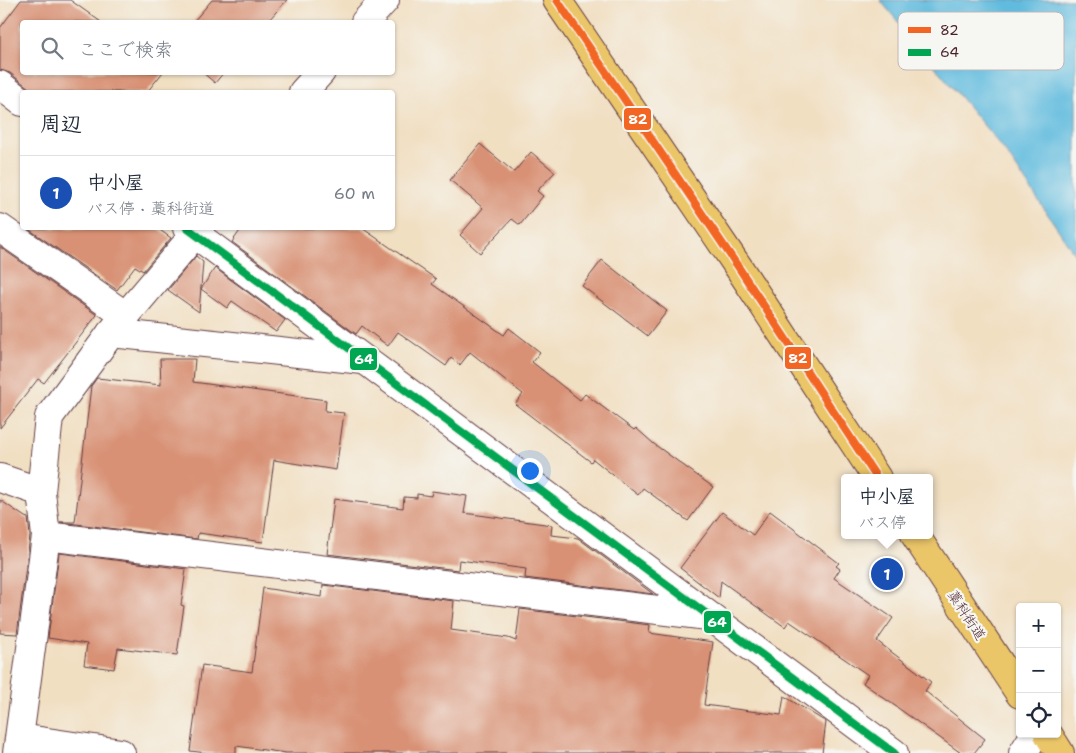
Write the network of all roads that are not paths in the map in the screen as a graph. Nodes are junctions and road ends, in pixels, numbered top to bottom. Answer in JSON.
{"nodes":[{"id":1,"x":385,"y":0,"type":"edge"},
{"id":2,"x":557,"y":0,"type":"edge"},
{"id":3,"x":367,"y":20,"type":"edge"},
{"id":4,"x":317,"y":75,"type":"edge"},
{"id":5,"x":0,"y":85,"type":"edge"},
{"id":6,"x":305,"y":90,"type":"edge"},
{"id":7,"x":20,"y":100,"type":"edge"},
{"id":8,"x":0,"y":228,"type":"edge"},
{"id":9,"x":194,"y":230,"type":"edge"},
{"id":10,"x":119,"y":325,"type":"junction"},
{"id":11,"x":365,"y":360,"type":"junction"},
{"id":12,"x":874,"y":474,"type":"edge"},
{"id":13,"x":0,"y":478,"type":"edge"},
{"id":14,"x":41,"y":492,"type":"junction"},
{"id":15,"x":46,"y":536,"type":"junction"},
{"id":16,"x":918,"y":539,"type":"edge"},
{"id":17,"x":709,"y":616,"type":"junction"},
{"id":18,"x":1019,"y":693,"type":"edge"},
{"id":19,"x":1032,"y":738,"type":"edge"},
{"id":20,"x":1051,"y":738,"type":"edge"},
{"id":21,"x":19,"y":746,"type":"edge"},
{"id":22,"x":121,"y":753,"type":"edge"},
{"id":23,"x":894,"y":753,"type":"edge"},
{"id":24,"x":1023,"y":753,"type":"edge"},
{"id":25,"x":1060,"y":753,"type":"edge"}],
"edges":[{"from":1,"to":3,"type":"street"},
{"from":2,"to":12,"type":"highway"},
{"from":4,"to":6,"type":"street"},
{"from":5,"to":7,"type":"street"},
{"from":8,"to":10,"type":"street"},
{"from":9,"to":10,"type":"street"},
{"from":9,"to":11,"type":"street"},
{"from":10,"to":11,"type":"street"},
{"from":10,"to":14,"type":"street"},
{"from":11,"to":17,"type":"street"},
{"from":13,"to":14,"type":"street"},
{"from":14,"to":15,"type":"street"},
{"from":15,"to":17,"type":"street"},
{"from":15,"to":21,"type":"street"},
{"from":16,"to":18,"type":"highway","name":"藁科街道"},
{"from":17,"to":23,"type":"street"},
{"from":19,"to":24,"type":"street"},
{"from":20,"to":25,"type":"highway"},
{"from":21,"to":22,"type":"street"}]}
